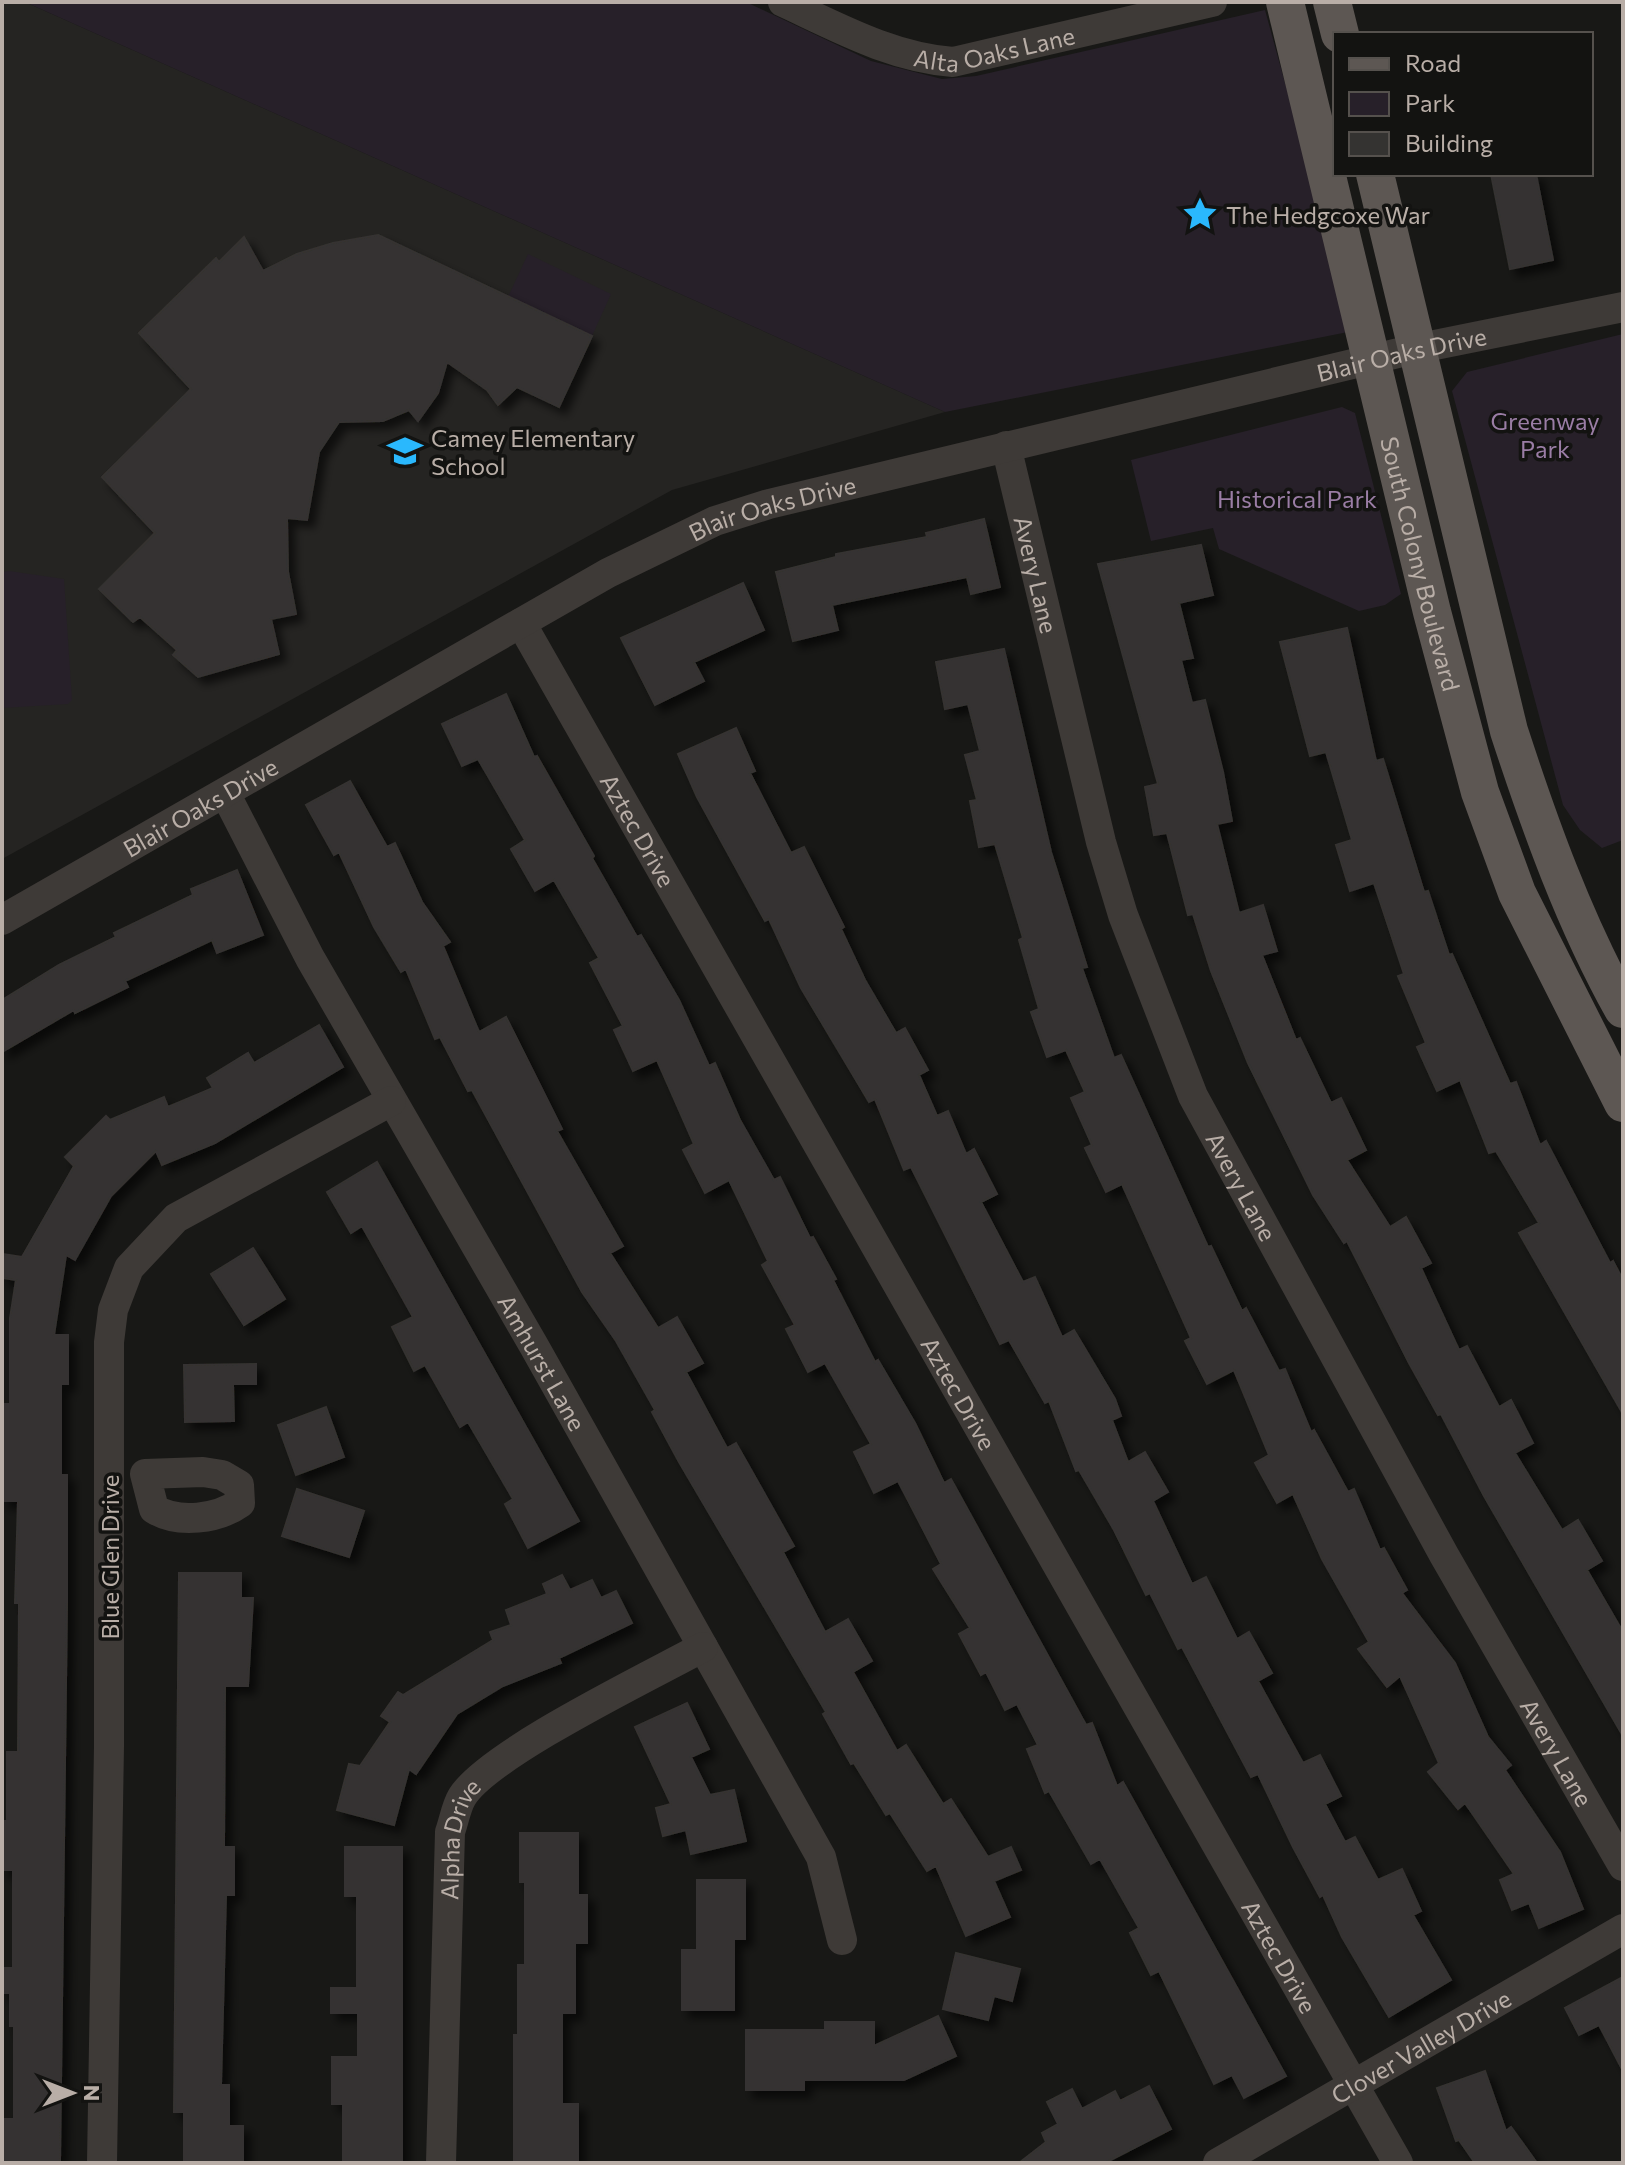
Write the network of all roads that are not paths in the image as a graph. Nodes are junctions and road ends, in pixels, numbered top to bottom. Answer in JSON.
{"nodes":[{"id":1,"x":783,"y":2,"type":"edge"},
{"id":2,"x":1212,"y":2,"type":"edge"},
{"id":3,"x":1285,"y":2,"type":"edge"},
{"id":4,"x":1332,"y":2,"type":"edge"},
{"id":5,"x":1340,"y":32,"type":"edge"},
{"id":6,"x":1375,"y":176,"type":"edge"},
{"id":7,"x":1623,"y":307,"type":"edge"},
{"id":8,"x":1415,"y":349,"type":"junction"},
{"id":9,"x":1372,"y":359,"type":"junction"},
{"id":10,"x":1006,"y":446,"type":"junction"},
{"id":11,"x":521,"y":623,"type":"junction"},
{"id":12,"x":225,"y":793,"type":"junction"},
{"id":13,"x":2,"y":920,"type":"edge"},
{"id":14,"x":1623,"y":1009,"type":"edge"},
{"id":15,"x":391,"y":1101,"type":"junction"},
{"id":16,"x":1623,"y":1103,"type":"edge"},
{"id":17,"x":145,"y":1474,"type":"dead end"},
{"id":18,"x":109,"y":1475,"type":"junction"},
{"id":19,"x":703,"y":1647,"type":"junction"},
{"id":20,"x":1623,"y":1866,"type":"edge"},
{"id":21,"x":1623,"y":1929,"type":"edge"},
{"id":22,"x":842,"y":1940,"type":"dead end"},
{"id":23,"x":1353,"y":2085,"type":"junction"},
{"id":24,"x":102,"y":2163,"type":"edge"},
{"id":25,"x":441,"y":2163,"type":"edge"},
{"id":26,"x":1218,"y":2163,"type":"edge"},
{"id":27,"x":1398,"y":2163,"type":"edge"}],
"edges":[{"from":1,"to":2,"type":"street","name":"Alta Oaks Lane"},
{"from":3,"to":9,"type":"main road","name":"South Colony Boulevard"},
{"from":4,"to":5,"type":"main road"},
{"from":6,"to":8,"type":"main road","name":"South Colony Boulevard"},
{"from":7,"to":8,"type":"street","name":"Blair Oaks Drive"},
{"from":8,"to":9,"type":"street","name":"Blair Oaks Drive"},
{"from":8,"to":14,"type":"main road","name":"South Colony Boulevard"},
{"from":9,"to":10,"type":"street","name":"Blair Oaks Drive"},
{"from":9,"to":16,"type":"main road","name":"South Colony Boulevard"},
{"from":10,"to":11,"type":"street","name":"Blair Oaks Drive"},
{"from":10,"to":20,"type":"street","name":"Avery Lane"},
{"from":11,"to":12,"type":"street","name":"Blair Oaks Drive"},
{"from":11,"to":23,"type":"street","name":"Aztec Drive"},
{"from":12,"to":13,"type":"street","name":"Blair Oaks Drive"},
{"from":12,"to":15,"type":"street","name":"Amhurst Lane"},
{"from":15,"to":18,"type":"street","name":"Blue Glen Drive"},
{"from":15,"to":19,"type":"street","name":"Amhurst Lane"},
{"from":17,"to":18,"type":"street"},
{"from":18,"to":24,"type":"street","name":"Blue Glen Drive"},
{"from":19,"to":22,"type":"street","name":"Amhurst Lane"},
{"from":19,"to":25,"type":"street","name":"Alpha Drive"},
{"from":21,"to":23,"type":"street","name":"Clover Valley Drive"},
{"from":23,"to":26,"type":"street","name":"Clover Valley Drive"},
{"from":23,"to":27,"type":"street","name":"Aztec Drive"}]}
